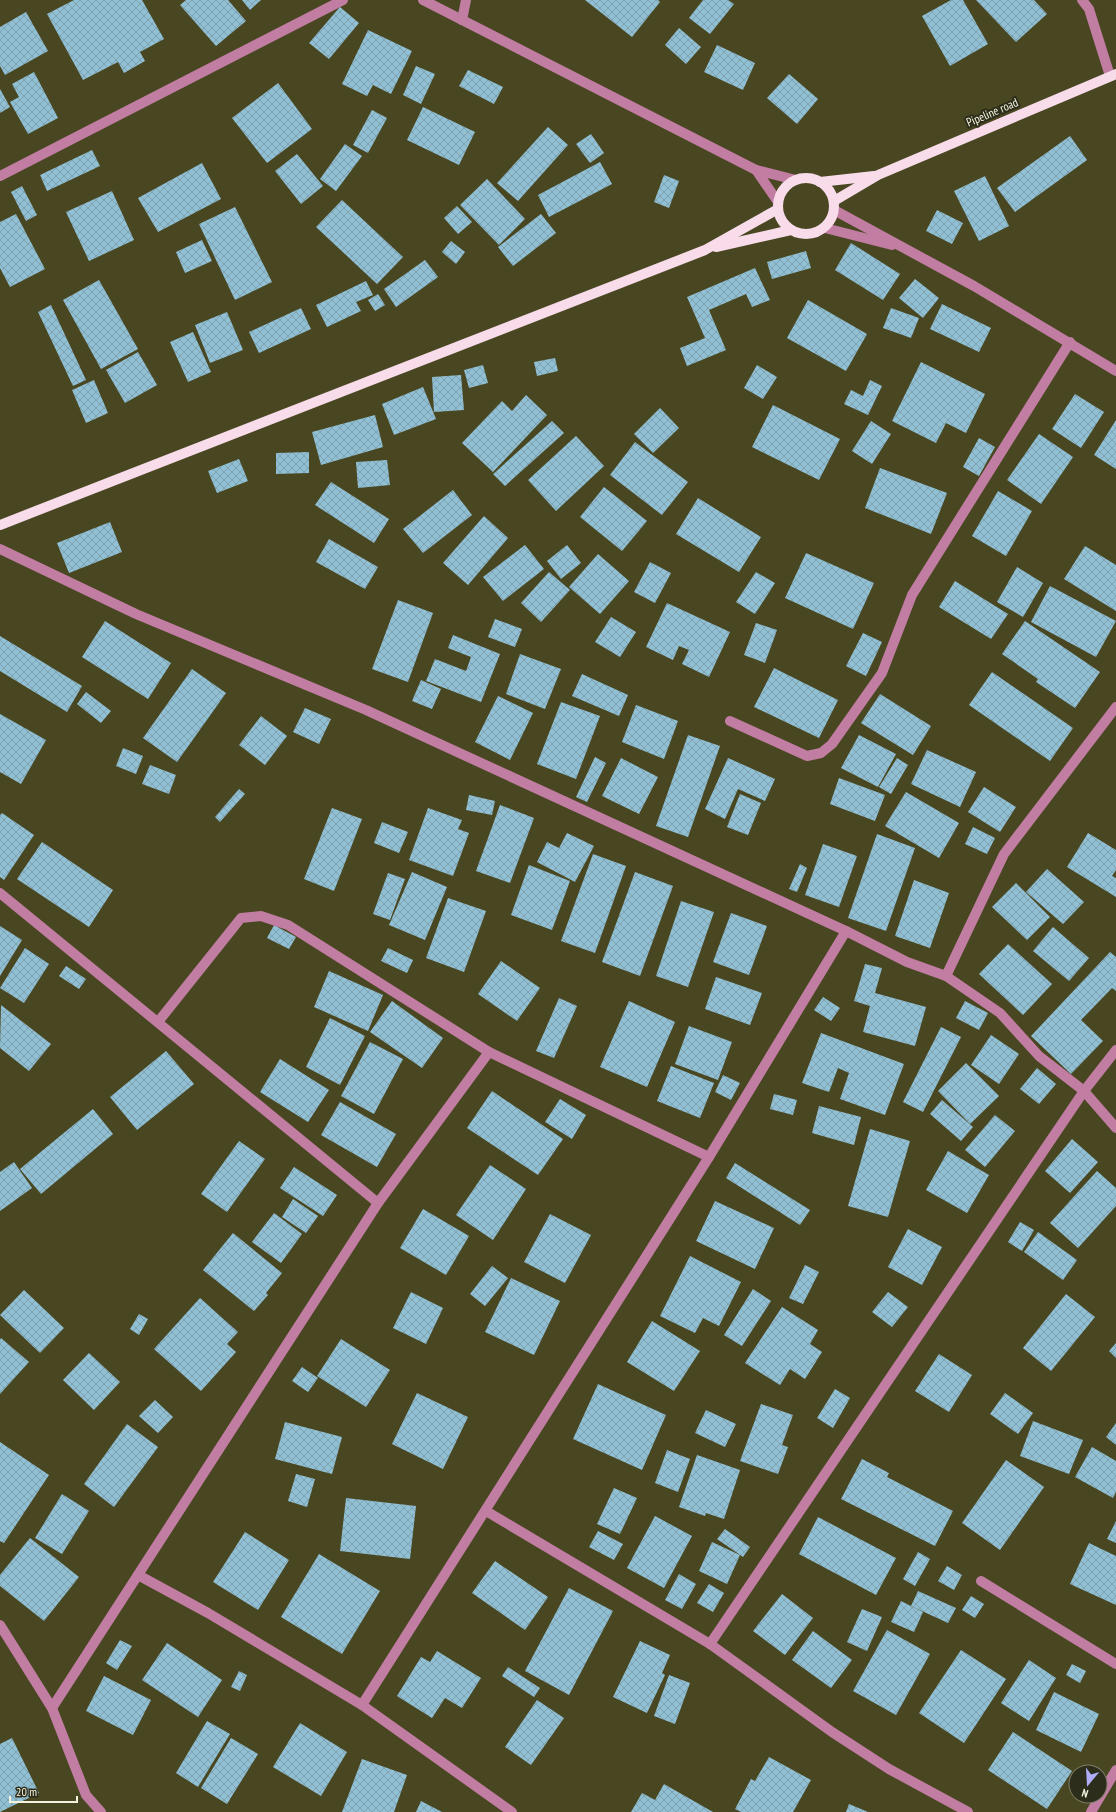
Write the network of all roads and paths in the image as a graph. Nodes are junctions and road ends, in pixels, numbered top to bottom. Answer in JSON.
{"nodes":[{"id":1,"x":343,"y":0,"type":"edge"},
{"id":2,"x":423,"y":0,"type":"edge"},
{"id":3,"x":466,"y":0,"type":"edge"},
{"id":4,"x":1082,"y":0,"type":"edge"},
{"id":5,"x":462,"y":20,"type":"junction"},
{"id":6,"x":1113,"y":75,"type":"edge"},
{"id":7,"x":756,"y":170,"type":"junction"},
{"id":8,"x":878,"y":175,"type":"junction"},
{"id":9,"x":0,"y":176,"type":"edge"},
{"id":10,"x":796,"y":180,"type":"junction"},
{"id":11,"x":820,"y":182,"type":"junction"},
{"id":12,"x":778,"y":205,"type":"junction"},
{"id":13,"x":834,"y":206,"type":"junction"},
{"id":14,"x":825,"y":228,"type":"junction"},
{"id":15,"x":791,"y":230,"type":"junction"},
{"id":16,"x":908,"y":249,"type":"junction"},
{"id":17,"x":705,"y":250,"type":"junction"},
{"id":18,"x":1070,"y":342,"type":"junction"},
{"id":19,"x":1116,"y":371,"type":"edge"},
{"id":20,"x":0,"y":525,"type":"edge"},
{"id":21,"x":0,"y":549,"type":"edge"},
{"id":22,"x":1116,"y":706,"type":"edge"},
{"id":23,"x":730,"y":721,"type":"dead end"},
{"id":24,"x":0,"y":892,"type":"edge"},
{"id":25,"x":846,"y":931,"type":"junction"},
{"id":26,"x":946,"y":976,"type":"junction"},
{"id":27,"x":158,"y":1022,"type":"junction"},
{"id":28,"x":1116,"y":1050,"type":"edge"},
{"id":29,"x":488,"y":1052,"type":"junction"},
{"id":30,"x":1084,"y":1092,"type":"junction"},
{"id":31,"x":1116,"y":1128,"type":"edge"},
{"id":32,"x":709,"y":1157,"type":"junction"},
{"id":33,"x":378,"y":1203,"type":"junction"},
{"id":34,"x":486,"y":1511,"type":"junction"},
{"id":35,"x":138,"y":1575,"type":"junction"},
{"id":36,"x":981,"y":1581,"type":"dead end"},
{"id":37,"x":0,"y":1625,"type":"edge"},
{"id":38,"x":710,"y":1644,"type":"junction"},
{"id":39,"x":1116,"y":1664,"type":"edge"},
{"id":40,"x":362,"y":1705,"type":"junction"},
{"id":41,"x":52,"y":1708,"type":"junction"},
{"id":42,"x":1116,"y":1770,"type":"edge"},
{"id":43,"x":101,"y":1812,"type":"edge"},
{"id":44,"x":512,"y":1812,"type":"edge"},
{"id":45,"x":968,"y":1812,"type":"edge"},
{"id":46,"x":1091,"y":1812,"type":"edge"}],
"edges":[{"from":1,"to":9,"type":"street"},
{"from":2,"to":5,"type":"street"},
{"from":3,"to":5,"type":"street"},
{"from":4,"to":6,"type":"street"},
{"from":5,"to":7,"type":"street"},
{"from":6,"to":8,"type":"main road","name":"Pipeline road"},
{"from":7,"to":10,"type":"street"},
{"from":7,"to":12,"type":"street"},
{"from":8,"to":11,"type":"main road"},
{"from":8,"to":13,"type":"main road"},
{"from":10,"to":11,"type":"main road"},
{"from":10,"to":12,"type":"main road"},
{"from":11,"to":13,"type":"main road"},
{"from":12,"to":15,"type":"main road"},
{"from":12,"to":17,"type":"main road"},
{"from":13,"to":14,"type":"main road"},
{"from":13,"to":16,"type":"street"},
{"from":14,"to":15,"type":"main road"},
{"from":14,"to":16,"type":"street"},
{"from":15,"to":17,"type":"main road"},
{"from":16,"to":18,"type":"street"},
{"from":17,"to":20,"type":"main road"},
{"from":18,"to":19,"type":"street"},
{"from":18,"to":23,"type":"street"},
{"from":21,"to":25,"type":"street"},
{"from":22,"to":26,"type":"street"},
{"from":24,"to":27,"type":"street"},
{"from":25,"to":26,"type":"street"},
{"from":25,"to":32,"type":"street"},
{"from":26,"to":30,"type":"street"},
{"from":27,"to":29,"type":"street"},
{"from":27,"to":33,"type":"street"},
{"from":28,"to":30,"type":"street"},
{"from":29,"to":32,"type":"street"},
{"from":29,"to":33,"type":"street"},
{"from":30,"to":31,"type":"street"},
{"from":30,"to":38,"type":"street"},
{"from":32,"to":34,"type":"street"},
{"from":33,"to":35,"type":"street"},
{"from":34,"to":38,"type":"street"},
{"from":34,"to":40,"type":"street"},
{"from":35,"to":40,"type":"street"},
{"from":35,"to":41,"type":"street"},
{"from":36,"to":39,"type":"street"},
{"from":37,"to":41,"type":"street"},
{"from":38,"to":45,"type":"street"},
{"from":40,"to":44,"type":"street"},
{"from":41,"to":43,"type":"street"},
{"from":42,"to":46,"type":"street"}]}
